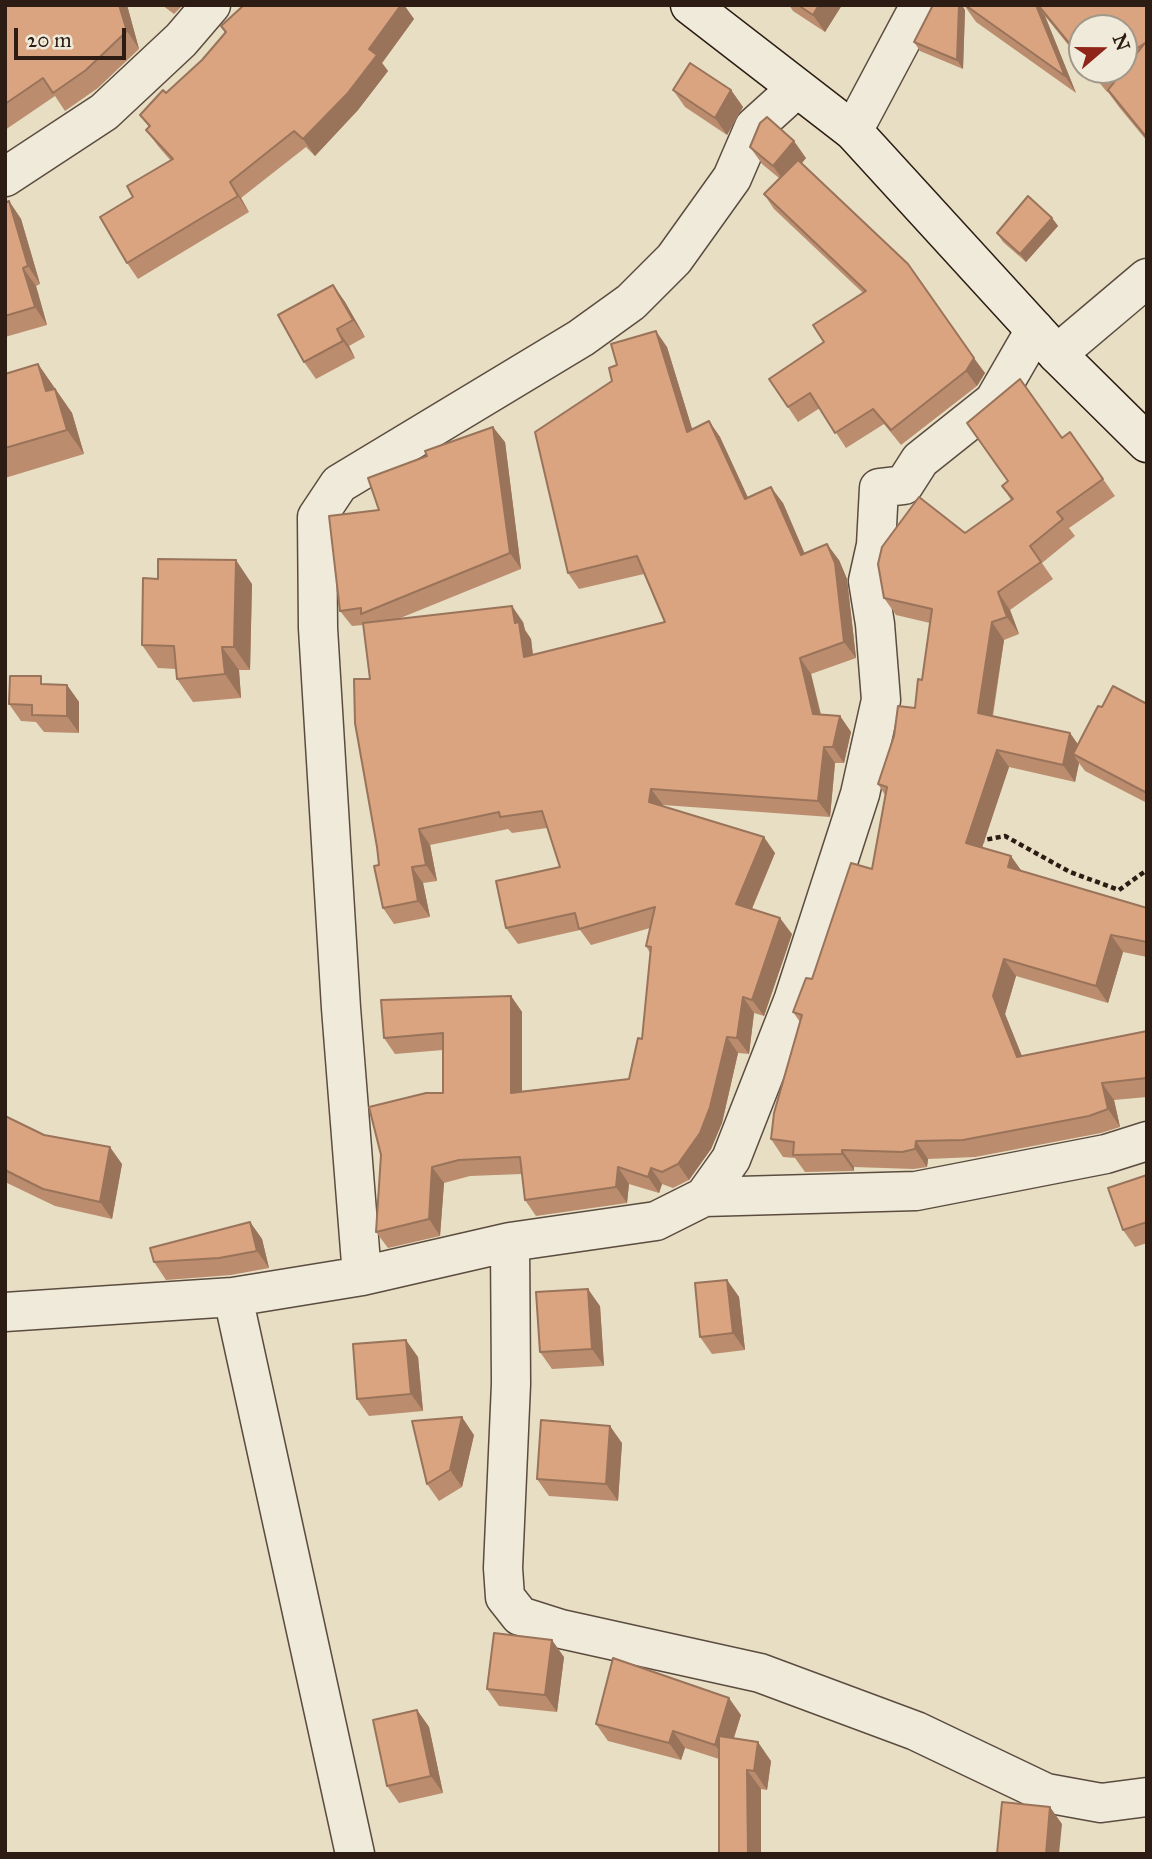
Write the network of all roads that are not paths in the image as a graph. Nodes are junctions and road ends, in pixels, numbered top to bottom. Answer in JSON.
{"nodes":[{"id":1,"x":211,"y":5,"type":"edge"},
{"id":2,"x":690,"y":5,"type":"edge"},
{"id":3,"x":920,"y":5,"type":"edge"},
{"id":4,"x":796,"y":89,"type":"junction"},
{"id":5,"x":853,"y":131,"type":"junction"},
{"id":6,"x":5,"y":177,"type":"edge"},
{"id":7,"x":1147,"y":278,"type":"edge"},
{"id":8,"x":1046,"y":342,"type":"junction"},
{"id":9,"x":1147,"y":443,"type":"edge"},
{"id":10,"x":1147,"y":1141,"type":"edge"},
{"id":11,"x":704,"y":1196,"type":"junction"},
{"id":12,"x":510,"y":1242,"type":"junction"},
{"id":13,"x":362,"y":1276,"type":"junction"},
{"id":14,"x":233,"y":1297,"type":"junction"},
{"id":15,"x":5,"y":1312,"type":"edge"},
{"id":16,"x":1147,"y":1797,"type":"edge"},
{"id":17,"x":355,"y":1854,"type":"edge"}],
"edges":[{"from":1,"to":6,"type":"street"},
{"from":2,"to":4,"type":"street"},
{"from":3,"to":5,"type":"street"},
{"from":4,"to":5,"type":"street"},
{"from":4,"to":13,"type":"street"},
{"from":5,"to":8,"type":"street"},
{"from":7,"to":8,"type":"street"},
{"from":8,"to":9,"type":"street"},
{"from":8,"to":11,"type":"street"},
{"from":10,"to":11,"type":"street"},
{"from":11,"to":12,"type":"street"},
{"from":12,"to":13,"type":"street"},
{"from":12,"to":16,"type":"street"},
{"from":13,"to":14,"type":"street"},
{"from":14,"to":15,"type":"street"},
{"from":14,"to":17,"type":"street"}]}
